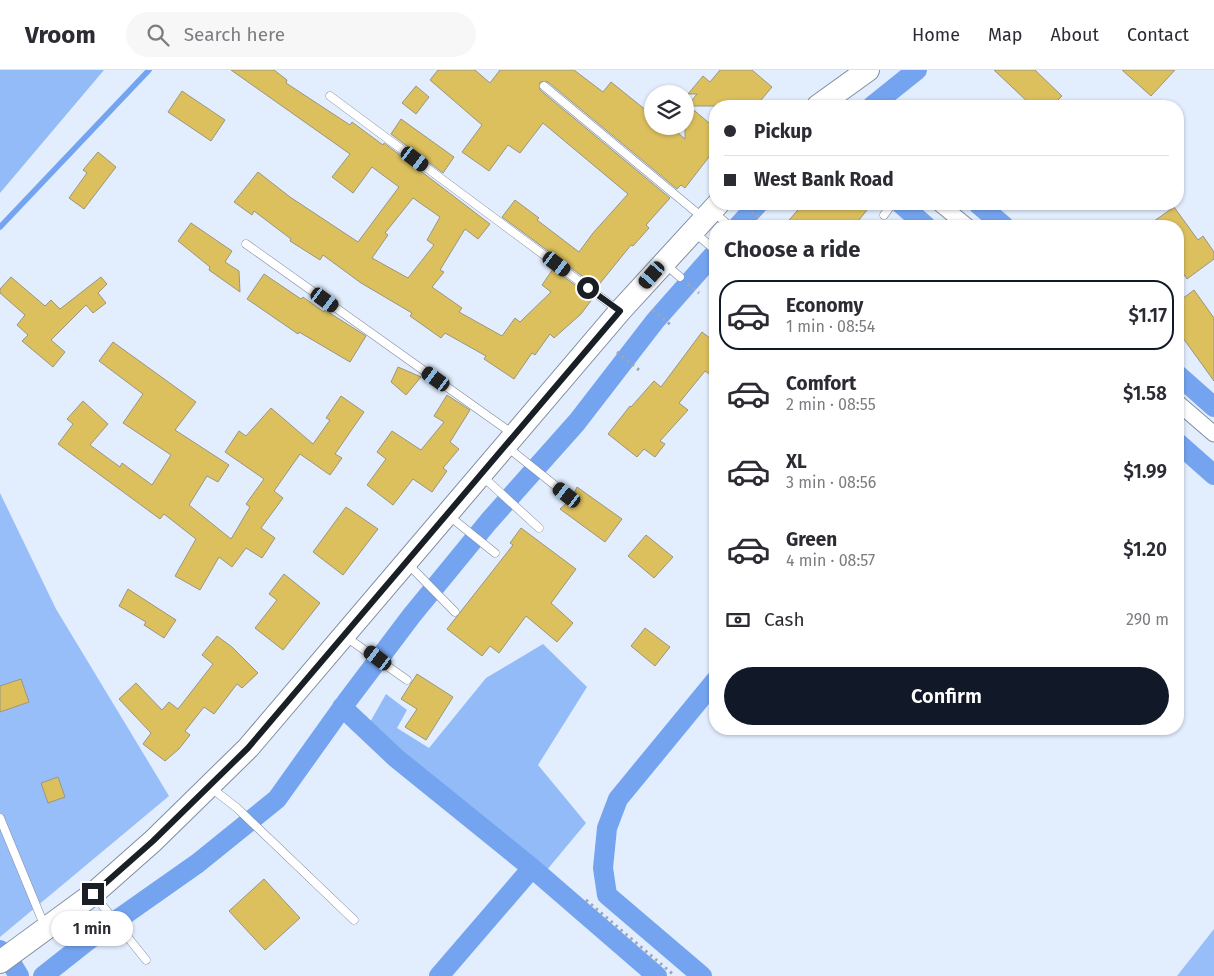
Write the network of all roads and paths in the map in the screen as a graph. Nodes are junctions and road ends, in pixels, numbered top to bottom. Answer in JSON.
{"nodes":[{"id":1,"x":868,"y":70,"type":"edge"},
{"id":2,"x":544,"y":86,"type":"dead end"},
{"id":3,"x":330,"y":96,"type":"dead end"},
{"id":4,"x":833,"y":100,"type":"edge"},
{"id":5,"x":750,"y":210,"type":"edge"},
{"id":6,"x":888,"y":210,"type":"edge"},
{"id":7,"x":947,"y":210,"type":"edge"},
{"id":8,"x":884,"y":215,"type":"dead end"},
{"id":9,"x":760,"y":218,"type":"dead end"},
{"id":10,"x":709,"y":220,"type":"edge"},
{"id":11,"x":960,"y":220,"type":"edge"},
{"id":12,"x":709,"y":222,"type":"edge"},
{"id":13,"x":246,"y":244,"type":"dead end"},
{"id":14,"x":663,"y":262,"type":"junction"},
{"id":15,"x":680,"y":277,"type":"dead end"},
{"id":16,"x":653,"y":310,"type":"dead end"},
{"id":17,"x":620,"y":311,"type":"junction"},
{"id":18,"x":672,"y":326,"type":"dead end"},
{"id":19,"x":616,"y":352,"type":"dead end"},
{"id":20,"x":639,"y":370,"type":"dead end"},
{"id":21,"x":1184,"y":408,"type":"edge"},
{"id":22,"x":1214,"y":434,"type":"edge"},
{"id":23,"x":514,"y":446,"type":"junction"},
{"id":24,"x":487,"y":480,"type":"junction"},
{"id":25,"x":567,"y":495,"type":"dead end"},
{"id":26,"x":455,"y":521,"type":"junction"},
{"id":27,"x":539,"y":528,"type":"dead end"},
{"id":28,"x":495,"y":553,"type":"dead end"},
{"id":29,"x":413,"y":570,"type":"junction"},
{"id":30,"x":455,"y":612,"type":"dead end"},
{"id":31,"x":353,"y":641,"type":"junction"},
{"id":32,"x":407,"y":680,"type":"dead end"},
{"id":33,"x":208,"y":786,"type":"junction"},
{"id":34,"x":0,"y":818,"type":"edge"},
{"id":35,"x":586,"y":900,"type":"dead end"},
{"id":36,"x":99,"y":902,"type":"junction"},
{"id":37,"x":354,"y":920,"type":"dead end"},
{"id":38,"x":46,"y":928,"type":"junction"},
{"id":39,"x":146,"y":960,"type":"dead end"},
{"id":40,"x":0,"y":962,"type":"edge"},
{"id":41,"x":675,"y":976,"type":"edge"}],
"edges":[{"from":1,"to":4,"type":"main road"},
{"from":2,"to":10,"type":"lane"},
{"from":3,"to":17,"type":"lane"},
{"from":5,"to":9,"type":"path"},
{"from":6,"to":8,"type":"lane"},
{"from":7,"to":11,"type":"street"},
{"from":12,"to":14,"type":"main road"},
{"from":13,"to":23,"type":"lane"},
{"from":14,"to":15,"type":"lane"},
{"from":14,"to":17,"type":"main road"},
{"from":16,"to":18,"type":"path"},
{"from":17,"to":23,"type":"main road"},
{"from":19,"to":20,"type":"path"},
{"from":21,"to":22,"type":"street"},
{"from":23,"to":24,"type":"main road"},
{"from":23,"to":25,"type":"lane"},
{"from":24,"to":26,"type":"main road"},
{"from":24,"to":27,"type":"lane"},
{"from":26,"to":28,"type":"lane"},
{"from":26,"to":29,"type":"main road"},
{"from":29,"to":30,"type":"lane"},
{"from":29,"to":31,"type":"main road"},
{"from":31,"to":32,"type":"lane"},
{"from":31,"to":33,"type":"main road"},
{"from":33,"to":36,"type":"main road"},
{"from":33,"to":37,"type":"lane"},
{"from":34,"to":38,"type":"lane"},
{"from":35,"to":41,"type":"path"},
{"from":36,"to":38,"type":"main road"},
{"from":36,"to":39,"type":"lane"},
{"from":38,"to":40,"type":"main road"}]}
